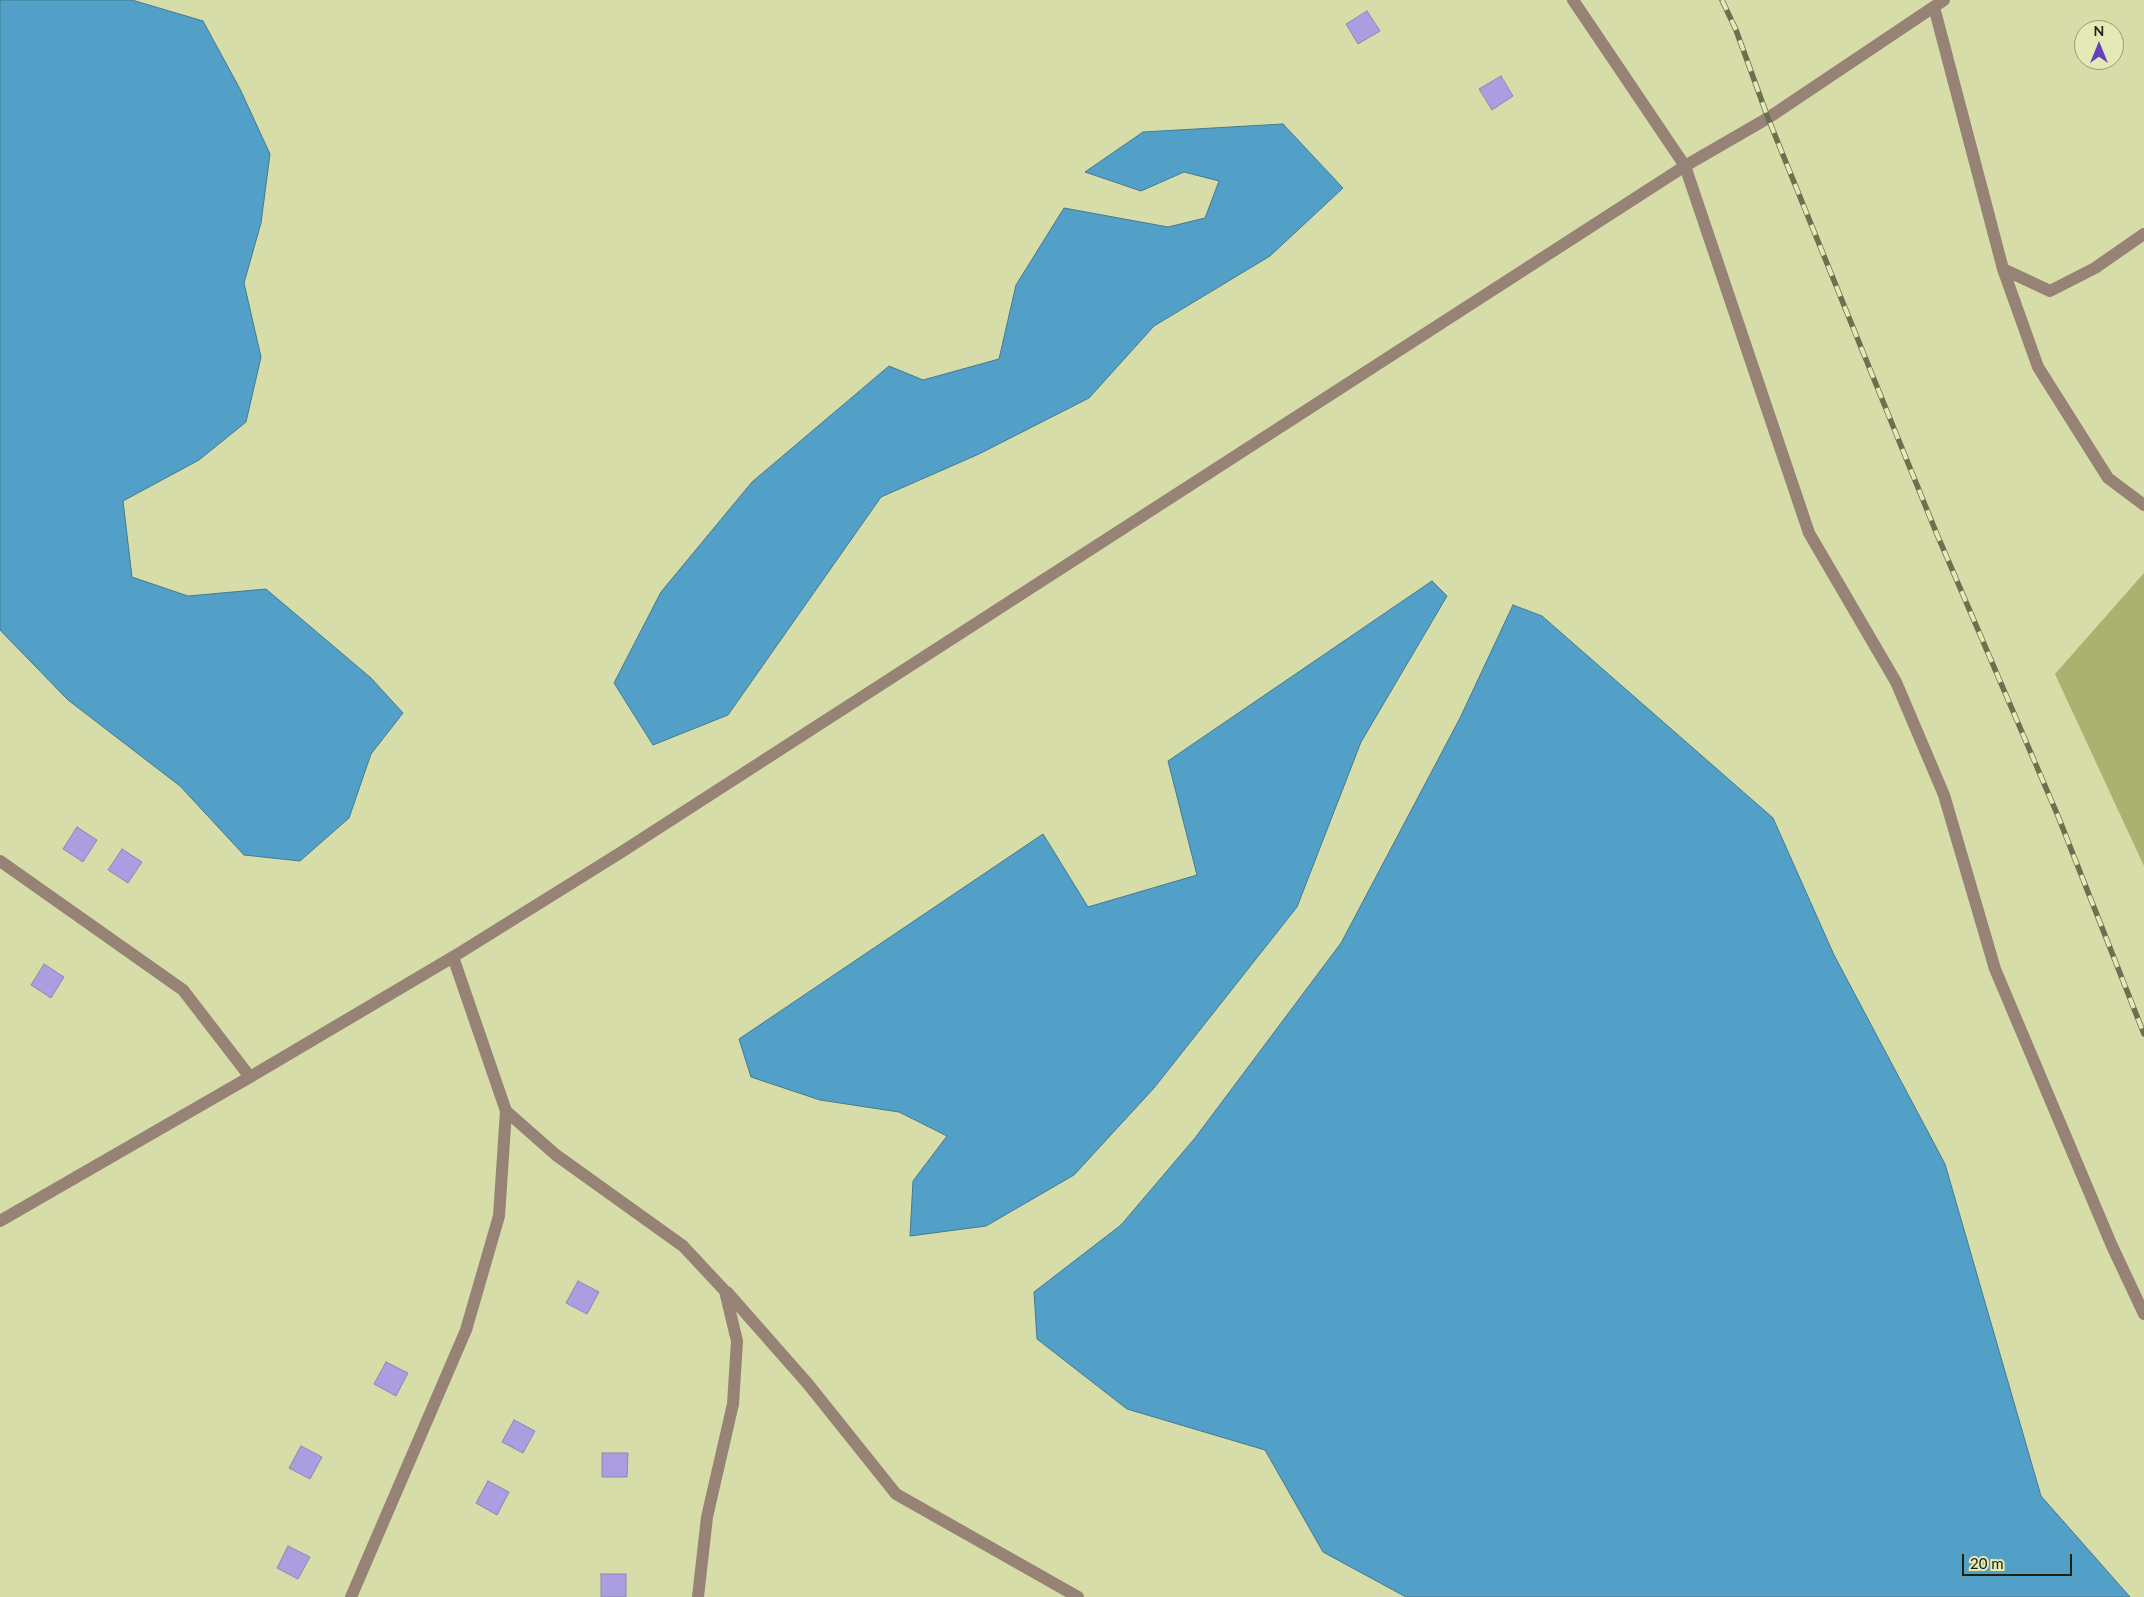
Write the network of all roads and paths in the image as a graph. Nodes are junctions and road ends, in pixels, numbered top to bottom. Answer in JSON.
{"nodes":[{"id":1,"x":1573,"y":0,"type":"edge"},
{"id":2,"x":1939,"y":4,"type":"edge"},
{"id":3,"x":1685,"y":166,"type":"junction"},
{"id":4,"x":2144,"y":234,"type":"edge"},
{"id":5,"x":2003,"y":269,"type":"junction"},
{"id":6,"x":2144,"y":505,"type":"edge"},
{"id":7,"x":0,"y":861,"type":"edge"},
{"id":8,"x":453,"y":957,"type":"junction"},
{"id":9,"x":250,"y":1077,"type":"junction"},
{"id":10,"x":506,"y":1111,"type":"junction"},
{"id":11,"x":0,"y":1221,"type":"edge"},
{"id":12,"x":725,"y":1290,"type":"junction"},
{"id":13,"x":2144,"y":1314,"type":"edge"},
{"id":14,"x":351,"y":1597,"type":"edge"},
{"id":15,"x":698,"y":1597,"type":"edge"},
{"id":16,"x":1078,"y":1597,"type":"edge"}],
"edges":[{"from":1,"to":3,"type":"street"},
{"from":2,"to":3,"type":"street"},
{"from":2,"to":5,"type":"street"},
{"from":3,"to":8,"type":"street"},
{"from":3,"to":13,"type":"street"},
{"from":4,"to":5,"type":"street"},
{"from":5,"to":6,"type":"street"},
{"from":7,"to":9,"type":"street"},
{"from":8,"to":9,"type":"street"},
{"from":8,"to":10,"type":"street"},
{"from":9,"to":11,"type":"street"},
{"from":10,"to":12,"type":"street"},
{"from":10,"to":14,"type":"street"},
{"from":12,"to":15,"type":"street"},
{"from":12,"to":16,"type":"street"}]}
